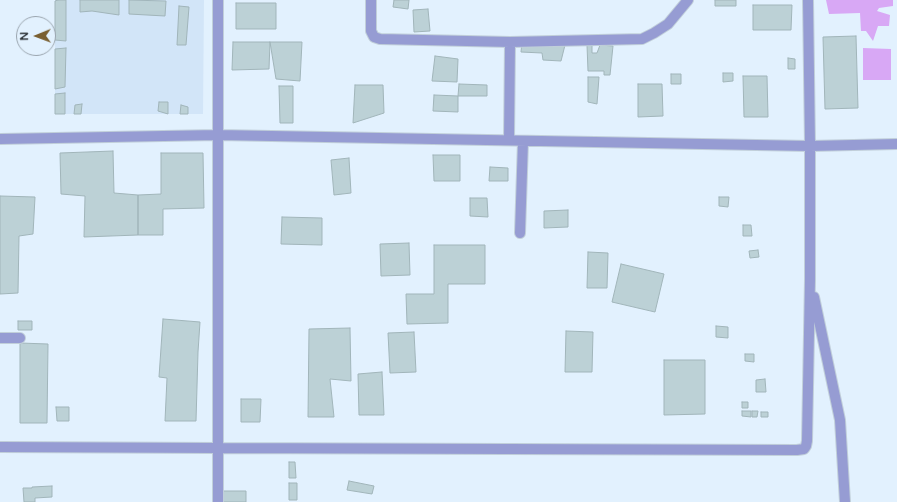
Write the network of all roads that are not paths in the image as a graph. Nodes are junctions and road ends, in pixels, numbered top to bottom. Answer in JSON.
{"nodes":[{"id":1,"x":218,"y":0,"type":"edge"},
{"id":2,"x":371,"y":0,"type":"edge"},
{"id":3,"x":688,"y":0,"type":"edge"},
{"id":4,"x":808,"y":0,"type":"edge"},
{"id":5,"x":510,"y":42,"type":"junction"},
{"id":6,"x":218,"y":135,"type":"junction"},
{"id":7,"x":0,"y":139,"type":"edge"},
{"id":8,"x":509,"y":140,"type":"junction"},
{"id":9,"x":523,"y":141,"type":"junction"},
{"id":10,"x":897,"y":144,"type":"edge"},
{"id":11,"x":810,"y":146,"type":"junction"},
{"id":12,"x":520,"y":233,"type":"dead end"},
{"id":13,"x":810,"y":279,"type":"junction"},
{"id":14,"x":0,"y":338,"type":"edge"},
{"id":15,"x":20,"y":338,"type":"dead end"},
{"id":16,"x":0,"y":446,"type":"edge"},
{"id":17,"x":218,"y":448,"type":"junction"},
{"id":18,"x":218,"y":502,"type":"edge"},
{"id":19,"x":846,"y":502,"type":"edge"}],
"edges":[{"from":1,"to":6,"type":"street"},
{"from":2,"to":5,"type":"street"},
{"from":3,"to":5,"type":"street"},
{"from":4,"to":11,"type":"street"},
{"from":5,"to":8,"type":"street"},
{"from":6,"to":7,"type":"street"},
{"from":6,"to":8,"type":"street"},
{"from":6,"to":17,"type":"street"},
{"from":8,"to":9,"type":"street"},
{"from":9,"to":11,"type":"street"},
{"from":9,"to":12,"type":"street"},
{"from":10,"to":11,"type":"street"},
{"from":11,"to":13,"type":"street"},
{"from":13,"to":17,"type":"street"},
{"from":13,"to":19,"type":"street"},
{"from":14,"to":15,"type":"street"},
{"from":16,"to":17,"type":"street"},
{"from":17,"to":18,"type":"street"}]}
